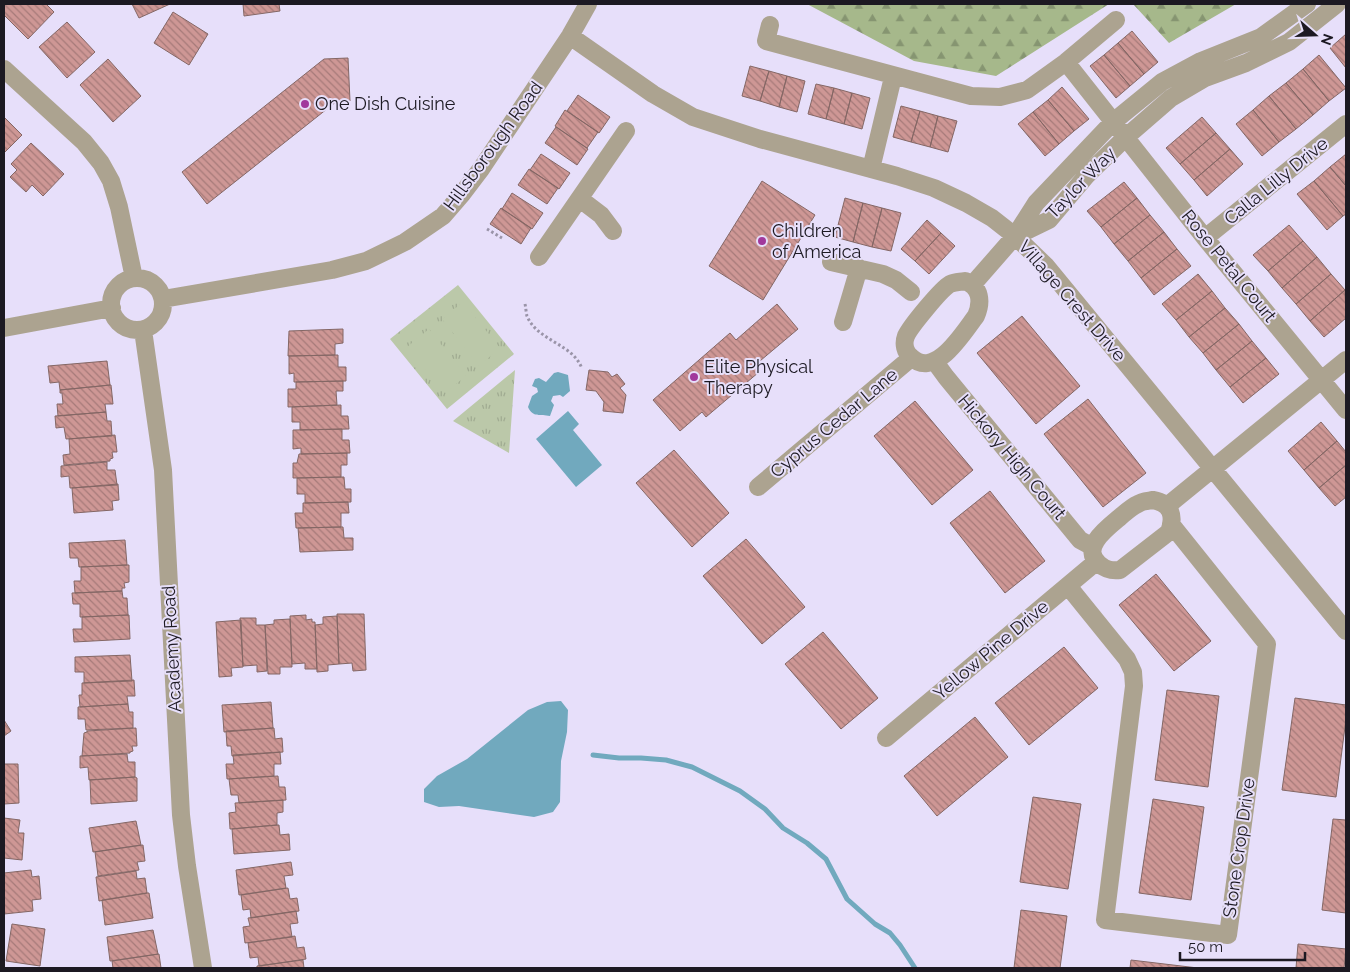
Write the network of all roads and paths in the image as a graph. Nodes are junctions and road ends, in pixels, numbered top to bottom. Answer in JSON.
{"nodes":[{"id":1,"x":588,"y":4,"type":"edge"},
{"id":2,"x":1307,"y":4,"type":"edge"},
{"id":3,"x":1336,"y":4,"type":"edge"},
{"id":4,"x":1116,"y":20,"type":"dead end"},
{"id":5,"x":770,"y":25,"type":"dead end"},
{"id":6,"x":570,"y":36,"type":"junction"},
{"id":7,"x":1066,"y":62,"type":"junction"},
{"id":8,"x":4,"y":69,"type":"edge"},
{"id":9,"x":893,"y":77,"type":"junction"},
{"id":10,"x":1113,"y":122,"type":"junction"},
{"id":11,"x":1346,"y":124,"type":"edge"},
{"id":12,"x":626,"y":131,"type":"dead end"},
{"id":13,"x":1126,"y":137,"type":"junction"},
{"id":14,"x":871,"y":169,"type":"junction"},
{"id":15,"x":580,"y":199,"type":"junction"},
{"id":16,"x":487,"y":228,"type":"dead end"},
{"id":17,"x":613,"y":231,"type":"dead end"},
{"id":18,"x":1015,"y":236,"type":"junction"},
{"id":19,"x":502,"y":238,"type":"dead end"},
{"id":20,"x":1205,"y":238,"type":"junction"},
{"id":21,"x":539,"y":257,"type":"dead end"},
{"id":22,"x":831,"y":262,"type":"dead end"},
{"id":23,"x":859,"y":268,"type":"junction"},
{"id":24,"x":134,"y":278,"type":"junction"},
{"id":25,"x":973,"y":284,"type":"junction"},
{"id":26,"x":911,"y":292,"type":"dead end"},
{"id":27,"x":163,"y":299,"type":"junction"},
{"id":28,"x":525,"y":304,"type":"dead end"},
{"id":29,"x":112,"y":308,"type":"junction"},
{"id":30,"x":844,"y":322,"type":"dead end"},
{"id":31,"x":4,"y":328,"type":"edge"},
{"id":32,"x":143,"y":330,"type":"junction"},
{"id":33,"x":911,"y":358,"type":"junction"},
{"id":34,"x":1346,"y":360,"type":"edge"},
{"id":35,"x":936,"y":362,"type":"junction"},
{"id":36,"x":582,"y":369,"type":"dead end"},
{"id":37,"x":1321,"y":380,"type":"junction"},
{"id":38,"x":1346,"y":410,"type":"edge"},
{"id":39,"x":1212,"y":468,"type":"junction"},
{"id":40,"x":758,"y":487,"type":"dead end"},
{"id":41,"x":1167,"y":506,"type":"junction"},
{"id":42,"x":1171,"y":524,"type":"junction"},
{"id":43,"x":1095,"y":555,"type":"junction"},
{"id":44,"x":1068,"y":586,"type":"junction"},
{"id":45,"x":1346,"y":631,"type":"edge"},
{"id":46,"x":886,"y":738,"type":"dead end"},
{"id":47,"x":203,"y":968,"type":"edge"}],
"edges":[{"from":1,"to":6,"type":"street","name":"Hillsborough Road"},
{"from":2,"to":10,"type":"street","name":"Taylor Way"},
{"from":3,"to":13,"type":"street","name":"Taylor Way"},
{"from":4,"to":7,"type":"street"},
{"from":5,"to":9,"type":"street"},
{"from":6,"to":14,"type":"street","name":"Village Crest Drive"},
{"from":6,"to":27,"type":"street","name":"Hillsborough Road"},
{"from":7,"to":9,"type":"street"},
{"from":7,"to":10,"type":"street","name":"Rose Petal Court"},
{"from":8,"to":24,"type":"street"},
{"from":9,"to":14,"type":"street"},
{"from":10,"to":13,"type":"street","name":"Rose Petal Court"},
{"from":10,"to":18,"type":"street","name":"Taylor Way"},
{"from":11,"to":20,"type":"street","name":"Calla Lilly Drive"},
{"from":12,"to":15,"type":"street"},
{"from":13,"to":18,"type":"street","name":"Taylor Way"},
{"from":13,"to":20,"type":"street","name":"Rose Petal Court"},
{"from":14,"to":18,"type":"street","name":"Village Crest Drive"},
{"from":15,"to":17,"type":"street"},
{"from":15,"to":21,"type":"street"},
{"from":16,"to":19,"type":"path"},
{"from":18,"to":25,"type":"street"},
{"from":18,"to":39,"type":"street","name":"Village Crest Drive"},
{"from":20,"to":37,"type":"street","name":"Rose Petal Court"},
{"from":22,"to":23,"type":"street"},
{"from":23,"to":26,"type":"street"},
{"from":23,"to":30,"type":"street"},
{"from":24,"to":27,"type":"street"},
{"from":24,"to":29,"type":"street"},
{"from":25,"to":33,"type":"street","name":"Cyprus Cedar Lane"},
{"from":25,"to":35,"type":"street"},
{"from":27,"to":32,"type":"street"},
{"from":28,"to":36,"type":"path"},
{"from":29,"to":31,"type":"street"},
{"from":29,"to":32,"type":"street"},
{"from":32,"to":47,"type":"street","name":"Academy Road"},
{"from":33,"to":35,"type":"street","name":"Cyprus Cedar Lane"},
{"from":33,"to":40,"type":"street","name":"Cyprus Cedar Lane"},
{"from":34,"to":37,"type":"street"},
{"from":35,"to":43,"type":"street","name":"Hickory High Court"},
{"from":37,"to":38,"type":"street","name":"Rose Petal Court"},
{"from":37,"to":39,"type":"street"},
{"from":39,"to":41,"type":"street"},
{"from":39,"to":45,"type":"street","name":"Village Crest Drive"},
{"from":41,"to":42,"type":"street"},
{"from":41,"to":43,"type":"street","name":"Yellow Pine Drive"},
{"from":42,"to":43,"type":"street"},
{"from":42,"to":44,"type":"street","name":"Stone Crop Drive"},
{"from":43,"to":44,"type":"street","name":"Yellow Pine Drive"},
{"from":44,"to":46,"type":"street","name":"Yellow Pine Drive"}]}
